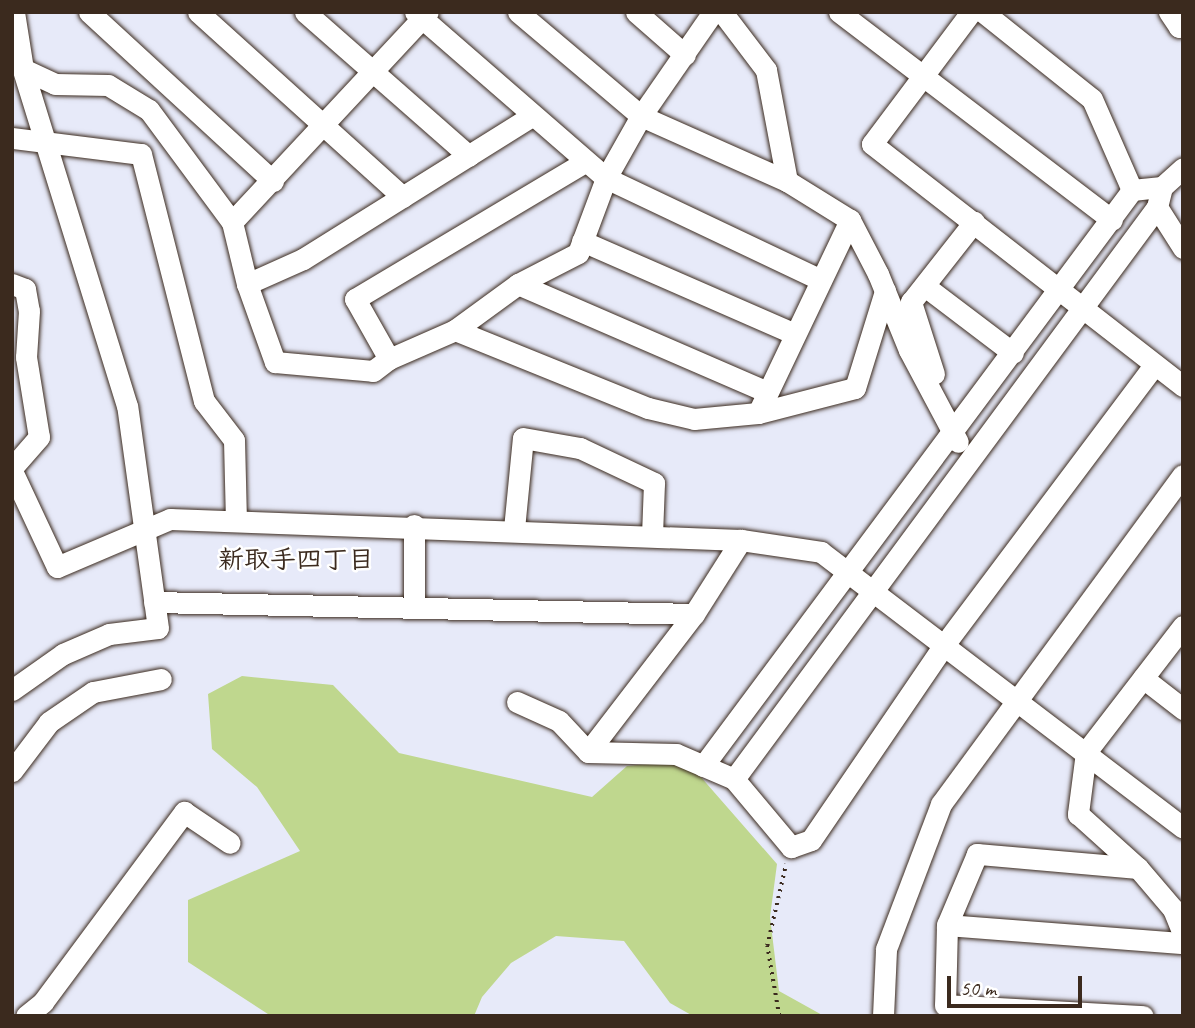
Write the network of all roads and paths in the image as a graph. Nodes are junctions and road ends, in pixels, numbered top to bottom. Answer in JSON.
{"nodes":[{"id":1,"x":14,"y":12,"type":"edge"},
{"id":2,"x":89,"y":12,"type":"edge"},
{"id":3,"x":198,"y":12,"type":"edge"},
{"id":4,"x":304,"y":12,"type":"edge"},
{"id":5,"x":518,"y":12,"type":"edge"},
{"id":6,"x":636,"y":12,"type":"edge"},
{"id":7,"x":713,"y":12,"type":"edge"},
{"id":8,"x":722,"y":12,"type":"edge"},
{"id":9,"x":839,"y":12,"type":"edge"},
{"id":10,"x":971,"y":12,"type":"edge"},
{"id":11,"x":984,"y":12,"type":"edge"},
{"id":12,"x":1170,"y":12,"type":"edge"},
{"id":13,"x":422,"y":14,"type":"edge"},
{"id":14,"x":1183,"y":23,"type":"edge"},
{"id":15,"x":685,"y":55,"type":"junction"},
{"id":16,"x":23,"y":69,"type":"junction"},
{"id":17,"x":373,"y":72,"type":"junction"},
{"id":18,"x":921,"y":75,"type":"junction"},
{"id":19,"x":532,"y":116,"type":"junction"},
{"id":20,"x":641,"y":116,"type":"junction"},
{"id":21,"x":325,"y":127,"type":"junction"},
{"id":22,"x":12,"y":138,"type":"edge"},
{"id":23,"x":45,"y":139,"type":"junction"},
{"id":24,"x":469,"y":156,"type":"junction"},
{"id":25,"x":585,"y":162,"type":"junction"},
{"id":26,"x":1183,"y":168,"type":"edge"},
{"id":27,"x":606,"y":178,"type":"junction"},
{"id":28,"x":273,"y":181,"type":"junction"},
{"id":29,"x":787,"y":181,"type":"junction"},
{"id":30,"x":1132,"y":190,"type":"junction"},
{"id":31,"x":403,"y":197,"type":"junction"},
{"id":32,"x":1159,"y":197,"type":"junction"},
{"id":33,"x":850,"y":220,"type":"junction"},
{"id":34,"x":1112,"y":220,"type":"junction"},
{"id":35,"x":232,"y":222,"type":"junction"},
{"id":36,"x":974,"y":222,"type":"junction"},
{"id":37,"x":582,"y":242,"type":"junction"},
{"id":38,"x":1183,"y":248,"type":"edge"},
{"id":39,"x":821,"y":280,"type":"junction"},
{"id":40,"x":12,"y":284,"type":"edge"},
{"id":41,"x":247,"y":284,"type":"junction"},
{"id":42,"x":518,"y":284,"type":"junction"},
{"id":43,"x":926,"y":287,"type":"junction"},
{"id":44,"x":1057,"y":290,"type":"junction"},
{"id":45,"x":885,"y":291,"type":"junction"},
{"id":46,"x":1080,"y":310,"type":"junction"},
{"id":47,"x":455,"y":330,"type":"junction"},
{"id":48,"x":795,"y":334,"type":"junction"},
{"id":49,"x":1013,"y":353,"type":"junction"},
{"id":50,"x":389,"y":359,"type":"junction"},
{"id":51,"x":1154,"y":365,"type":"junction"},
{"id":52,"x":934,"y":374,"type":"dead end"},
{"id":53,"x":1183,"y":386,"type":"edge"},
{"id":54,"x":768,"y":393,"type":"junction"},
{"id":55,"x":758,"y":413,"type":"junction"},
{"id":56,"x":953,"y":433,"type":"junction"},
{"id":57,"x":970,"y":461,"type":"junction"},
{"id":58,"x":12,"y":470,"type":"edge"},
{"id":59,"x":1183,"y":475,"type":"edge"},
{"id":60,"x":236,"y":520,"type":"junction"},
{"id":61,"x":414,"y":525,"type":"junction"},
{"id":62,"x":145,"y":529,"type":"junction"},
{"id":63,"x":514,"y":530,"type":"junction"},
{"id":64,"x":652,"y":536,"type":"junction"},
{"id":65,"x":740,"y":540,"type":"junction"},
{"id":66,"x":848,"y":574,"type":"junction"},
{"id":67,"x":873,"y":593,"type":"junction"},
{"id":68,"x":154,"y":602,"type":"junction"},
{"id":69,"x":414,"y":608,"type":"junction"},
{"id":70,"x":694,"y":614,"type":"junction"},
{"id":71,"x":1183,"y":626,"type":"edge"},
{"id":72,"x":944,"y":645,"type":"junction"},
{"id":73,"x":1143,"y":678,"type":"junction"},
{"id":74,"x":161,"y":679,"type":"dead end"},
{"id":75,"x":12,"y":690,"type":"edge"},
{"id":76,"x":1015,"y":701,"type":"junction"},
{"id":77,"x":517,"y":702,"type":"dead end"},
{"id":78,"x":1183,"y":709,"type":"edge"},
{"id":79,"x":588,"y":752,"type":"junction"},
{"id":80,"x":1086,"y":752,"type":"junction"},
{"id":81,"x":703,"y":766,"type":"junction"},
{"id":82,"x":12,"y":771,"type":"edge"},
{"id":83,"x":734,"y":779,"type":"junction"},
{"id":84,"x":1183,"y":828,"type":"edge"},
{"id":85,"x":230,"y":844,"type":"dead end"},
{"id":86,"x":791,"y":847,"type":"junction"},
{"id":87,"x":1138,"y":868,"type":"junction"},
{"id":88,"x":947,"y":925,"type":"junction"},
{"id":89,"x":1183,"y":933,"type":"edge"},
{"id":90,"x":1183,"y":943,"type":"edge"},
{"id":91,"x":26,"y":1016,"type":"edge"},
{"id":92,"x":779,"y":1016,"type":"edge"},
{"id":93,"x":883,"y":1016,"type":"edge"},
{"id":94,"x":1143,"y":1016,"type":"edge"}],
"edges":[{"from":1,"to":16,"type":"street"},
{"from":2,"to":28,"type":"street"},
{"from":3,"to":21,"type":"street"},
{"from":4,"to":17,"type":"street"},
{"from":5,"to":20,"type":"street"},
{"from":6,"to":15,"type":"street"},
{"from":7,"to":15,"type":"street"},
{"from":8,"to":29,"type":"street"},
{"from":9,"to":18,"type":"street"},
{"from":10,"to":18,"type":"street"},
{"from":11,"to":30,"type":"street"},
{"from":12,"to":14,"type":"street"},
{"from":13,"to":17,"type":"street"},
{"from":13,"to":19,"type":"street"},
{"from":15,"to":20,"type":"street"},
{"from":16,"to":23,"type":"street"},
{"from":16,"to":35,"type":"street"},
{"from":17,"to":21,"type":"street"},
{"from":17,"to":24,"type":"street"},
{"from":18,"to":34,"type":"street"},
{"from":18,"to":36,"type":"street"},
{"from":19,"to":24,"type":"street"},
{"from":19,"to":25,"type":"street"},
{"from":20,"to":27,"type":"street"},
{"from":20,"to":29,"type":"street"},
{"from":21,"to":28,"type":"street"},
{"from":21,"to":31,"type":"street"},
{"from":22,"to":23,"type":"street"},
{"from":23,"to":60,"type":"street"},
{"from":23,"to":62,"type":"street"},
{"from":24,"to":31,"type":"street"},
{"from":25,"to":27,"type":"street"},
{"from":25,"to":50,"type":"street"},
{"from":26,"to":32,"type":"street"},
{"from":27,"to":37,"type":"street"},
{"from":27,"to":39,"type":"street"},
{"from":28,"to":35,"type":"street"},
{"from":29,"to":33,"type":"street"},
{"from":30,"to":32,"type":"street"},
{"from":30,"to":34,"type":"street"},
{"from":31,"to":41,"type":"street"},
{"from":32,"to":38,"type":"street"},
{"from":32,"to":46,"type":"street"},
{"from":33,"to":39,"type":"street"},
{"from":33,"to":45,"type":"street"},
{"from":34,"to":44,"type":"street"},
{"from":35,"to":41,"type":"street"},
{"from":36,"to":43,"type":"street"},
{"from":36,"to":44,"type":"street"},
{"from":37,"to":42,"type":"street"},
{"from":37,"to":48,"type":"street"},
{"from":39,"to":48,"type":"street"},
{"from":40,"to":58,"type":"street"},
{"from":41,"to":50,"type":"street"},
{"from":42,"to":47,"type":"street"},
{"from":42,"to":54,"type":"street"},
{"from":43,"to":49,"type":"street"},
{"from":43,"to":52,"type":"street"},
{"from":44,"to":46,"type":"street"},
{"from":44,"to":49,"type":"street"},
{"from":45,"to":55,"type":"street"},
{"from":45,"to":56,"type":"street"},
{"from":46,"to":51,"type":"street"},
{"from":46,"to":57,"type":"street"},
{"from":47,"to":50,"type":"street"},
{"from":47,"to":55,"type":"street"},
{"from":48,"to":54,"type":"street"},
{"from":49,"to":56,"type":"street"},
{"from":51,"to":53,"type":"street"},
{"from":51,"to":72,"type":"street"},
{"from":54,"to":55,"type":"street"},
{"from":56,"to":57,"type":"street"},
{"from":56,"to":66,"type":"street"},
{"from":57,"to":67,"type":"street"},
{"from":58,"to":62,"type":"street"},
{"from":59,"to":76,"type":"street"},
{"from":60,"to":61,"type":"street"},
{"from":60,"to":62,"type":"street"},
{"from":61,"to":63,"type":"street"},
{"from":61,"to":69,"type":"street"},
{"from":62,"to":68,"type":"street"},
{"from":63,"to":64,"type":"street"},
{"from":63,"to":64,"type":"street"},
{"from":64,"to":65,"type":"street"},
{"from":65,"to":66,"type":"street"},
{"from":65,"to":70,"type":"street"},
{"from":66,"to":67,"type":"street"},
{"from":66,"to":81,"type":"street"},
{"from":67,"to":72,"type":"street"},
{"from":67,"to":83,"type":"street"},
{"from":68,"to":69,"type":"street"},
{"from":68,"to":75,"type":"street"},
{"from":69,"to":70,"type":"street"},
{"from":70,"to":79,"type":"street"},
{"from":71,"to":73,"type":"street"},
{"from":72,"to":76,"type":"street"},
{"from":72,"to":86,"type":"street"},
{"from":73,"to":78,"type":"street"},
{"from":73,"to":80,"type":"street"},
{"from":74,"to":82,"type":"street"},
{"from":76,"to":80,"type":"street"},
{"from":76,"to":93,"type":"street"},
{"from":77,"to":79,"type":"street"},
{"from":79,"to":81,"type":"street"},
{"from":80,"to":84,"type":"street"},
{"from":80,"to":87,"type":"street"},
{"from":81,"to":83,"type":"street"},
{"from":83,"to":86,"type":"street"},
{"from":85,"to":91,"type":"street"},
{"from":86,"to":92,"type":"path"},
{"from":87,"to":88,"type":"street"},
{"from":87,"to":89,"type":"street"},
{"from":88,"to":90,"type":"street"},
{"from":88,"to":94,"type":"street"}]}
